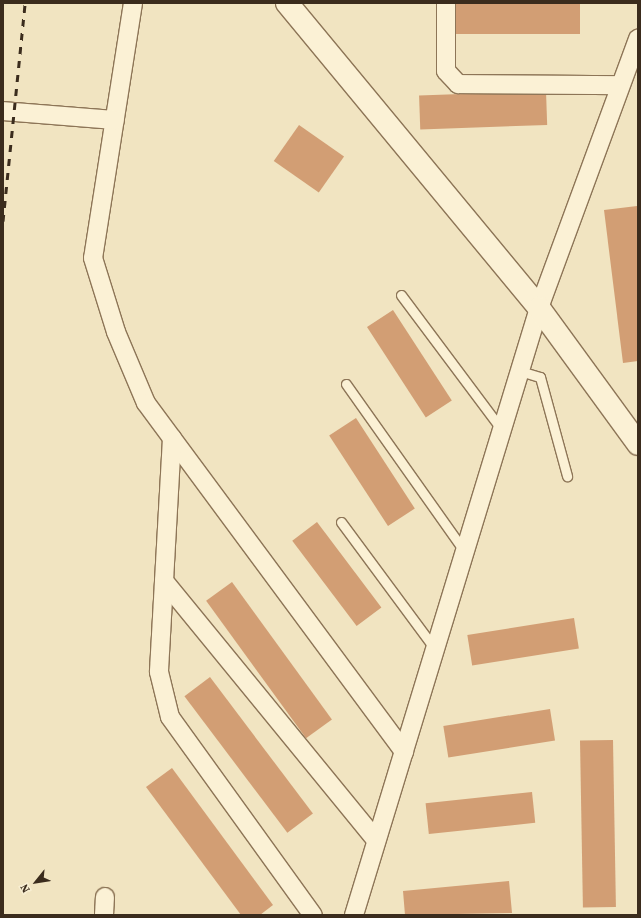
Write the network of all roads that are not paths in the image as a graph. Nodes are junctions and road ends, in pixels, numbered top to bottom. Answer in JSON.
{"nodes":[{"id":1,"x":133,"y":3,"type":"edge"},
{"id":2,"x":446,"y":3,"type":"edge"},
{"id":3,"x":288,"y":4,"type":"edge"},
{"id":4,"x":638,"y":39,"type":"edge"},
{"id":5,"x":620,"y":85,"type":"junction"},
{"id":6,"x":3,"y":111,"type":"edge"},
{"id":7,"x":115,"y":120,"type":"junction"},
{"id":8,"x":401,"y":296,"type":"dead end"},
{"id":9,"x":539,"y":308,"type":"junction"},
{"id":10,"x":520,"y":371,"type":"junction"},
{"id":11,"x":346,"y":384,"type":"dead end"},
{"id":12,"x":502,"y":430,"type":"junction"},
{"id":13,"x":172,"y":438,"type":"junction"},
{"id":14,"x":636,"y":439,"type":"edge"},
{"id":15,"x":567,"y":476,"type":"dead end"},
{"id":16,"x":341,"y":522,"type":"dead end"},
{"id":17,"x":465,"y":552,"type":"junction"},
{"id":18,"x":164,"y":581,"type":"junction"},
{"id":19,"x":435,"y":649,"type":"junction"},
{"id":20,"x":404,"y":752,"type":"junction"},
{"id":21,"x":376,"y":840,"type":"junction"},
{"id":22,"x":105,"y":897,"type":"dead end"},
{"id":23,"x":104,"y":915,"type":"edge"},
{"id":24,"x":314,"y":915,"type":"edge"},
{"id":25,"x":354,"y":915,"type":"edge"}],
"edges":[{"from":1,"to":7,"type":"street"},
{"from":2,"to":5,"type":"street"},
{"from":3,"to":9,"type":"main road"},
{"from":4,"to":5,"type":"street"},
{"from":5,"to":9,"type":"street"},
{"from":6,"to":7,"type":"street"},
{"from":7,"to":13,"type":"street"},
{"from":8,"to":12,"type":"lane"},
{"from":9,"to":10,"type":"street"},
{"from":9,"to":14,"type":"main road"},
{"from":10,"to":12,"type":"street"},
{"from":10,"to":15,"type":"lane"},
{"from":11,"to":17,"type":"lane"},
{"from":12,"to":17,"type":"street"},
{"from":13,"to":18,"type":"street"},
{"from":13,"to":20,"type":"street"},
{"from":16,"to":19,"type":"lane"},
{"from":17,"to":19,"type":"street"},
{"from":18,"to":21,"type":"street"},
{"from":18,"to":24,"type":"street"},
{"from":19,"to":20,"type":"street"},
{"from":20,"to":21,"type":"street"},
{"from":21,"to":25,"type":"street"},
{"from":22,"to":23,"type":"street"}]}
